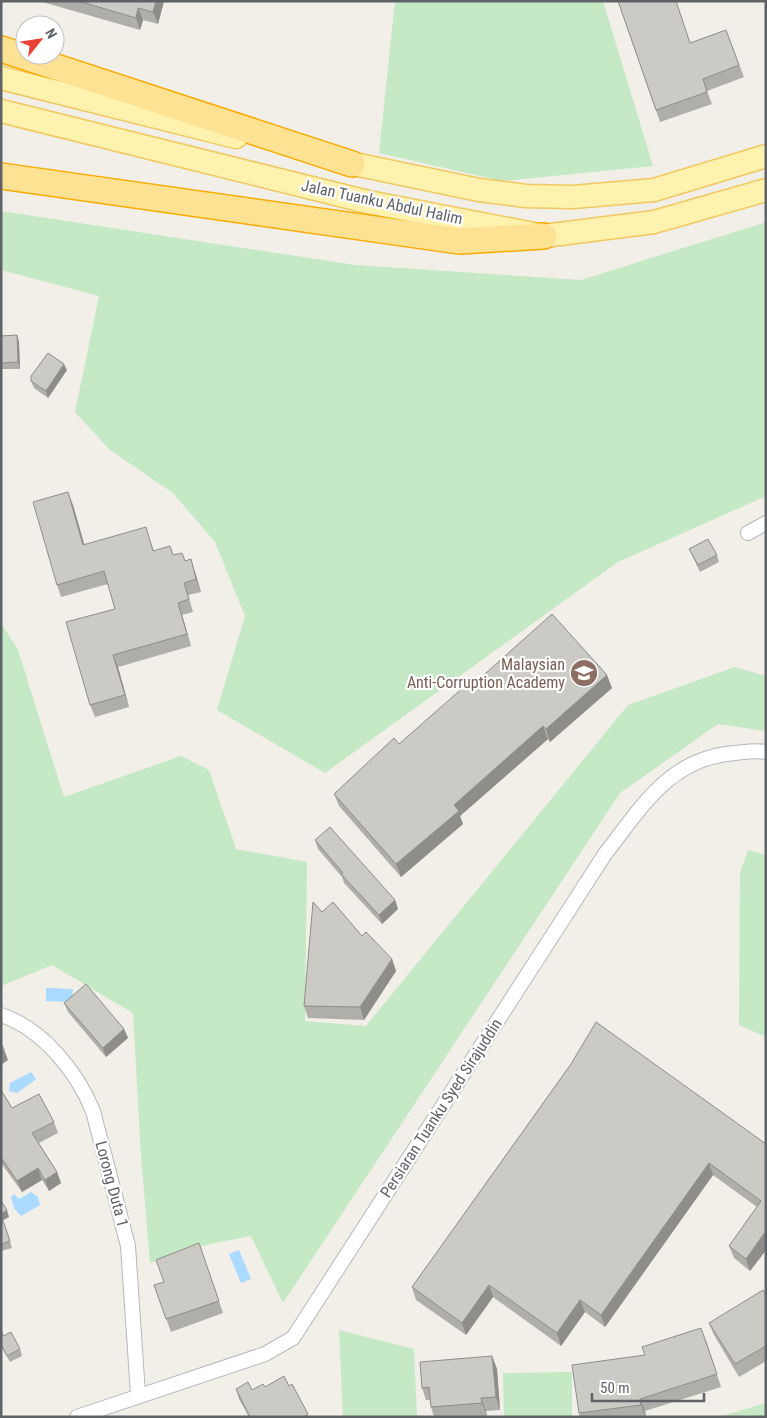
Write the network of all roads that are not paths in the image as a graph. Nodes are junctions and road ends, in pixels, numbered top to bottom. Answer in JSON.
{"nodes":[{"id":1,"x":1,"y":49,"type":"edge"},
{"id":2,"x":1,"y":78,"type":"edge"},
{"id":3,"x":1,"y":111,"type":"edge"},
{"id":4,"x":766,"y":156,"type":"edge"},
{"id":5,"x":352,"y":164,"type":"junction"},
{"id":6,"x":1,"y":176,"type":"edge"},
{"id":7,"x":766,"y":190,"type":"edge"},
{"id":8,"x":544,"y":236,"type":"junction"},
{"id":9,"x":766,"y":523,"type":"edge"},
{"id":10,"x":748,"y":533,"type":"dead end"},
{"id":11,"x":766,"y":752,"type":"edge"},
{"id":12,"x":1,"y":1015,"type":"edge"},
{"id":13,"x":138,"y":1394,"type":"junction"},
{"id":14,"x":77,"y":1417,"type":"edge"}],
"edges":[{"from":1,"to":5,"type":"highway"},
{"from":2,"to":5,"type":"main road","name":"Jalan Tuanku Abdul Halim"},
{"from":3,"to":8,"type":"main road","name":"Jalan Tuanku Abdul Halim"},
{"from":4,"to":5,"type":"main road","name":"Jalan Tuanku Abdul Halim"},
{"from":6,"to":8,"type":"highway"},
{"from":7,"to":8,"type":"main road","name":"Jalan Tuanku Abdul Halim"},
{"from":9,"to":10,"type":"street"},
{"from":11,"to":13,"type":"street","name":"Persiaran Tuanku Syed Sirajuddin"},
{"from":12,"to":13,"type":"street","name":"Lorong Duta 1"},
{"from":13,"to":14,"type":"street","name":"Persiaran Tuanku Syed Sirajuddin"}]}
